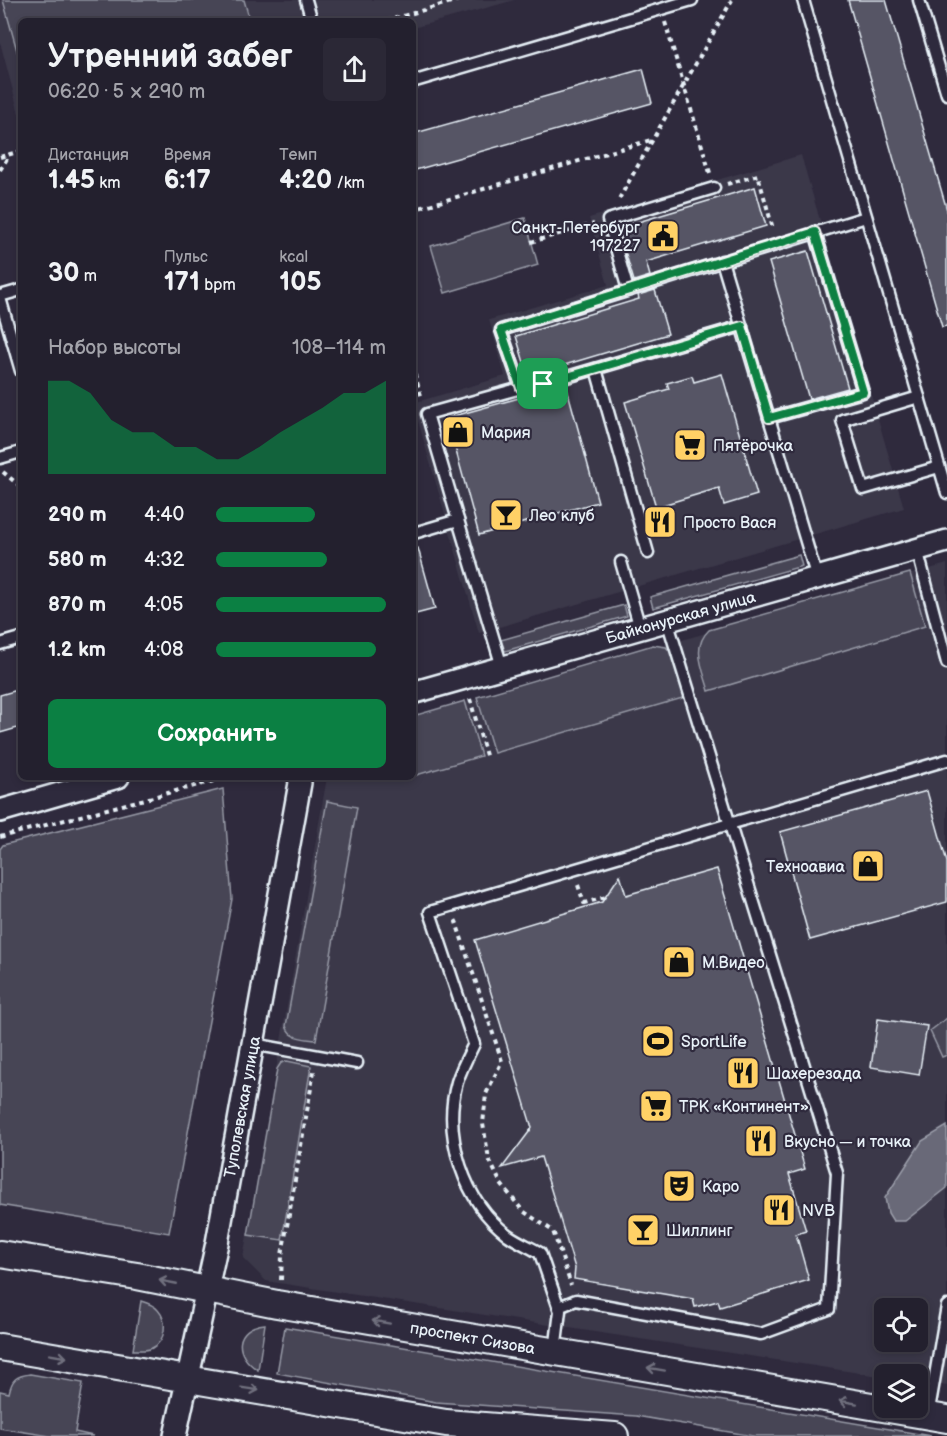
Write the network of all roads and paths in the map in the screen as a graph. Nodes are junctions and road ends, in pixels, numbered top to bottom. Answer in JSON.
{"nodes":[{"id":1,"x":306,"y":0,"type":"edge"},
{"id":2,"x":458,"y":0,"type":"edge"},
{"id":3,"x":692,"y":0,"type":"edge"},
{"id":4,"x":732,"y":0,"type":"edge"},
{"id":5,"x":803,"y":0,"type":"edge"},
{"id":6,"x":918,"y":0,"type":"edge"},
{"id":7,"x":660,"y":4,"type":"edge"},
{"id":8,"x":311,"y":18,"type":"edge"},
{"id":9,"x":396,"y":18,"type":"edge"},
{"id":10,"x":416,"y":81,"type":"edge"},
{"id":11,"x":683,"y":84,"type":"junction"},
{"id":12,"x":947,"y":94,"type":"edge"},
{"id":13,"x":652,"y":140,"type":"junction"},
{"id":14,"x":18,"y":152,"type":"edge"},
{"id":15,"x":10,"y":154,"type":"junction"},
{"id":16,"x":0,"y":157,"type":"edge"},
{"id":17,"x":0,"y":170,"type":"edge"},
{"id":18,"x":714,"y":188,"type":"junction"},
{"id":19,"x":416,"y":209,"type":"edge"},
{"id":20,"x":866,"y":217,"type":"junction"},
{"id":21,"x":608,"y":220,"type":"junction"},
{"id":22,"x":815,"y":232,"type":"junction"},
{"id":23,"x":531,"y":242,"type":"dead end"},
{"id":24,"x":778,"y":244,"type":"junction"},
{"id":25,"x":722,"y":261,"type":"junction"},
{"id":26,"x":628,"y":290,"type":"junction"},
{"id":27,"x":18,"y":291,"type":"edge"},
{"id":28,"x":0,"y":297,"type":"edge"},
{"id":29,"x":742,"y":326,"type":"junction"},
{"id":30,"x":18,"y":360,"type":"edge"},
{"id":31,"x":596,"y":369,"type":"junction"},
{"id":32,"x":416,"y":378,"type":"edge"},
{"id":33,"x":521,"y":388,"type":"junction"},
{"id":34,"x":919,"y":397,"type":"junction"},
{"id":35,"x":427,"y":414,"type":"junction"},
{"id":36,"x":769,"y":418,"type":"junction"},
{"id":37,"x":18,"y":453,"type":"edge"},
{"id":38,"x":0,"y":458,"type":"edge"},
{"id":39,"x":939,"y":467,"type":"junction"},
{"id":40,"x":0,"y":470,"type":"edge"},
{"id":41,"x":18,"y":485,"type":"edge"},
{"id":42,"x":947,"y":493,"type":"edge"},
{"id":43,"x":458,"y":520,"type":"junction"},
{"id":44,"x":416,"y":531,"type":"edge"},
{"id":45,"x":947,"y":541,"type":"edge"},
{"id":46,"x":916,"y":549,"type":"junction"},
{"id":47,"x":648,"y":554,"type":"dead end"},
{"id":48,"x":621,"y":562,"type":"dead end"},
{"id":49,"x":817,"y":578,"type":"junction"},
{"id":50,"x":667,"y":620,"type":"junction"},
{"id":51,"x":639,"y":628,"type":"junction"},
{"id":52,"x":18,"y":639,"type":"edge"},
{"id":53,"x":0,"y":644,"type":"edge"},
{"id":54,"x":947,"y":663,"type":"edge"},
{"id":55,"x":502,"y":667,"type":"junction"},
{"id":56,"x":464,"y":678,"type":"junction"},
{"id":57,"x":416,"y":692,"type":"edge"},
{"id":58,"x":487,"y":759,"type":"dead end"},
{"id":59,"x":947,"y":760,"type":"edge"},
{"id":60,"x":108,"y":780,"type":"edge"},
{"id":61,"x":218,"y":780,"type":"edge"},
{"id":62,"x":298,"y":780,"type":"edge"},
{"id":63,"x":0,"y":811,"type":"edge"},
{"id":64,"x":730,"y":824,"type":"junction"},
{"id":65,"x":0,"y":837,"type":"edge"},
{"id":66,"x":589,"y":881,"type":"dead end"},
{"id":67,"x":578,"y":885,"type":"junction"},
{"id":68,"x":568,"y":888,"type":"dead end"},
{"id":69,"x":606,"y":897,"type":"dead end"},
{"id":70,"x":466,"y":918,"type":"dead end"},
{"id":71,"x":253,"y":1044,"type":"junction"},
{"id":72,"x":357,"y":1063,"type":"dead end"},
{"id":73,"x":315,"y":1068,"type":"dead end"},
{"id":74,"x":0,"y":1254,"type":"edge"},
{"id":75,"x":281,"y":1280,"type":"dead end"},
{"id":76,"x":207,"y":1290,"type":"junction"},
{"id":77,"x":576,"y":1300,"type":"junction"},
{"id":78,"x":947,"y":1306,"type":"edge"},
{"id":79,"x":559,"y":1307,"type":"junction"},
{"id":80,"x":0,"y":1347,"type":"edge"},
{"id":81,"x":555,"y":1352,"type":"junction"},
{"id":82,"x":188,"y":1378,"type":"junction"},
{"id":83,"x":938,"y":1418,"type":"edge"},
{"id":84,"x":569,"y":1434,"type":"edge"},
{"id":85,"x":175,"y":1436,"type":"edge"},
{"id":86,"x":615,"y":1436,"type":"edge"}],
"edges":[{"from":1,"to":8,"type":"lane"},
{"from":2,"to":9,"type":"path"},
{"from":3,"to":7,"type":"lane"},
{"from":4,"to":11,"type":"path"},
{"from":5,"to":20,"type":"lane"},
{"from":6,"to":12,"type":"lane"},
{"from":7,"to":10,"type":"lane"},
{"from":7,"to":11,"type":"path"},
{"from":11,"to":13,"type":"path"},
{"from":11,"to":18,"type":"path"},
{"from":13,"to":19,"type":"path"},
{"from":13,"to":21,"type":"path"},
{"from":14,"to":15,"type":"path"},
{"from":15,"to":16,"type":"path"},
{"from":15,"to":17,"type":"path"},
{"from":18,"to":21,"type":"lane"},
{"from":18,"to":24,"type":"path"},
{"from":20,"to":22,"type":"lane"},
{"from":20,"to":34,"type":"lane"},
{"from":21,"to":23,"type":"path"},
{"from":21,"to":26,"type":"lane"},
{"from":22,"to":24,"type":"lane"},
{"from":22,"to":36,"type":"lane"},
{"from":24,"to":25,"type":"lane"},
{"from":25,"to":26,"type":"lane"},
{"from":25,"to":29,"type":"lane"},
{"from":26,"to":33,"type":"lane"},
{"from":27,"to":28,"type":"lane"},
{"from":28,"to":30,"type":"lane"},
{"from":29,"to":31,"type":"lane"},
{"from":29,"to":36,"type":"lane"},
{"from":31,"to":33,"type":"lane"},
{"from":31,"to":47,"type":"lane"},
{"from":32,"to":35,"type":"path"},
{"from":33,"to":35,"type":"lane"},
{"from":34,"to":39,"type":"lane"},
{"from":34,"to":39,"type":"lane"},
{"from":35,"to":43,"type":"lane"},
{"from":36,"to":49,"type":"lane"},
{"from":37,"to":38,"type":"lane"},
{"from":39,"to":42,"type":"lane"},
{"from":40,"to":41,"type":"path"},
{"from":43,"to":44,"type":"lane"},
{"from":43,"to":55,"type":"lane"},
{"from":45,"to":46,"type":"street","name":"Байконурская улица"},
{"from":46,"to":49,"type":"street","name":"Байконурская улица"},
{"from":46,"to":54,"type":"lane"},
{"from":48,"to":51,"type":"lane"},
{"from":49,"to":50,"type":"street","name":"Байконурская улица"},
{"from":50,"to":51,"type":"street","name":"Байконурская улица"},
{"from":50,"to":64,"type":"lane"},
{"from":51,"to":55,"type":"street","name":"Байконурская улица"},
{"from":52,"to":53,"type":"lane"},
{"from":55,"to":56,"type":"street","name":"Байконурская улица"},
{"from":56,"to":57,"type":"street","name":"Байконурская улица"},
{"from":56,"to":58,"type":"path"},
{"from":59,"to":64,"type":"lane"},
{"from":60,"to":63,"type":"street"},
{"from":61,"to":65,"type":"path"},
{"from":62,"to":71,"type":"street","name":"Туполевская улица"},
{"from":64,"to":77,"type":"lane"},
{"from":64,"to":79,"type":"lane"},
{"from":66,"to":67,"type":"path"},
{"from":67,"to":68,"type":"path"},
{"from":67,"to":69,"type":"path"},
{"from":70,"to":77,"type":"path"},
{"from":71,"to":72,"type":"lane"},
{"from":71,"to":76,"type":"street","name":"Туполевская улица"},
{"from":73,"to":75,"type":"path"},
{"from":76,"to":74,"type":"street","name":"проспект Сизова","one_way":true},
{"from":81,"to":76,"type":"street","name":"проспект Сизова","one_way":true},
{"from":76,"to":82,"type":"street","name":"Туполевская улица"},
{"from":77,"to":79,"type":"lane"},
{"from":78,"to":83,"type":"lane"},
{"from":79,"to":81,"type":"lane"},
{"from":80,"to":82,"type":"street","one_way":true},
{"from":83,"to":81,"type":"street","name":"проспект Сизова","one_way":true},
{"from":82,"to":84,"type":"street","one_way":true},
{"from":82,"to":85,"type":"street","name":"Туполевская улица"},
{"from":84,"to":86,"type":"street"}]}
